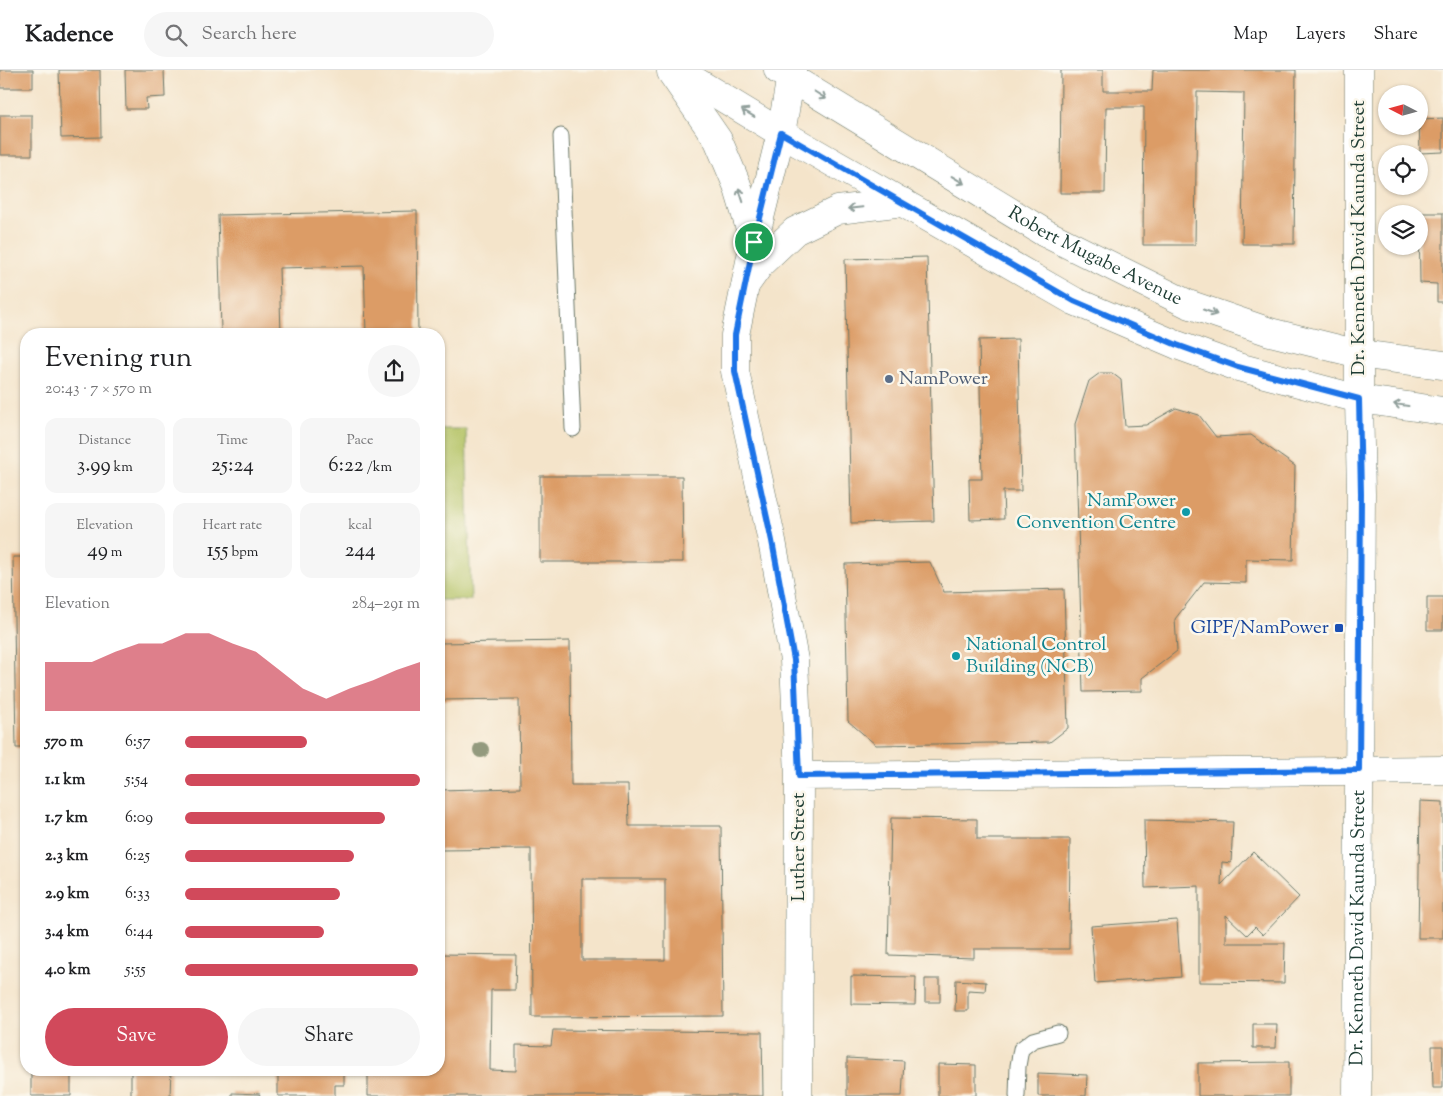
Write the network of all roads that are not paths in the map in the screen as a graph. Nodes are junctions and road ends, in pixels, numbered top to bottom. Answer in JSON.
{"nodes":[{"id":1,"x":670,"y":70,"type":"edge"},
{"id":2,"x":677,"y":70,"type":"edge"},
{"id":3,"x":1359,"y":70,"type":"edge"},
{"id":4,"x":787,"y":72,"type":"edge"},
{"id":5,"x":781,"y":133,"type":"junction"},
{"id":6,"x":560,"y":136,"type":"dead end"},
{"id":7,"x":903,"y":202,"type":"junction"},
{"id":8,"x":754,"y":242,"type":"junction"},
{"id":9,"x":746,"y":284,"type":"junction"},
{"id":10,"x":1359,"y":354,"type":"junction"},
{"id":11,"x":1443,"y":365,"type":"edge"},
{"id":12,"x":1359,"y":399,"type":"junction"},
{"id":13,"x":1443,"y":412,"type":"edge"},
{"id":14,"x":573,"y":429,"type":"dead end"},
{"id":15,"x":1359,"y":770,"type":"junction"},
{"id":16,"x":1443,"y":770,"type":"edge"},
{"id":17,"x":799,"y":776,"type":"junction"},
{"id":18,"x":1058,"y":1033,"type":"dead end"},
{"id":19,"x":798,"y":1096,"type":"edge"},
{"id":20,"x":1017,"y":1096,"type":"edge"},
{"id":21,"x":1357,"y":1096,"type":"edge"}],
"edges":[{"from":8,"to":1,"type":"street","one_way":true},
{"from":5,"to":2,"type":"street","one_way":true},
{"from":3,"to":10,"type":"street","name":"Dr. Kenneth David Kaunda Street"},
{"from":4,"to":5,"type":"street","name":"Luther Street"},
{"from":4,"to":10,"type":"street","name":"Robert Mugabe Avenue","one_way":true},
{"from":5,"to":7,"type":"street"},
{"from":5,"to":8,"type":"street","name":"Luther Street"},
{"from":6,"to":14,"type":"lane"},
{"from":7,"to":9,"type":"street","one_way":true},
{"from":7,"to":12,"type":"street"},
{"from":8,"to":9,"type":"street","name":"Luther Street"},
{"from":9,"to":17,"type":"street","name":"Luther Street"},
{"from":10,"to":11,"type":"street","name":"Robert Mugabe Avenue"},
{"from":10,"to":12,"type":"street","name":"Dr. Kenneth David Kaunda Street"},
{"from":13,"to":12,"type":"street","one_way":true},
{"from":12,"to":15,"type":"street","name":"Dr. Kenneth David Kaunda Street"},
{"from":15,"to":16,"type":"street"},
{"from":15,"to":17,"type":"street"},
{"from":15,"to":21,"type":"street","name":"Dr. Kenneth David Kaunda Street"},
{"from":17,"to":19,"type":"street","name":"Luther Street"},
{"from":18,"to":20,"type":"lane"}]}
